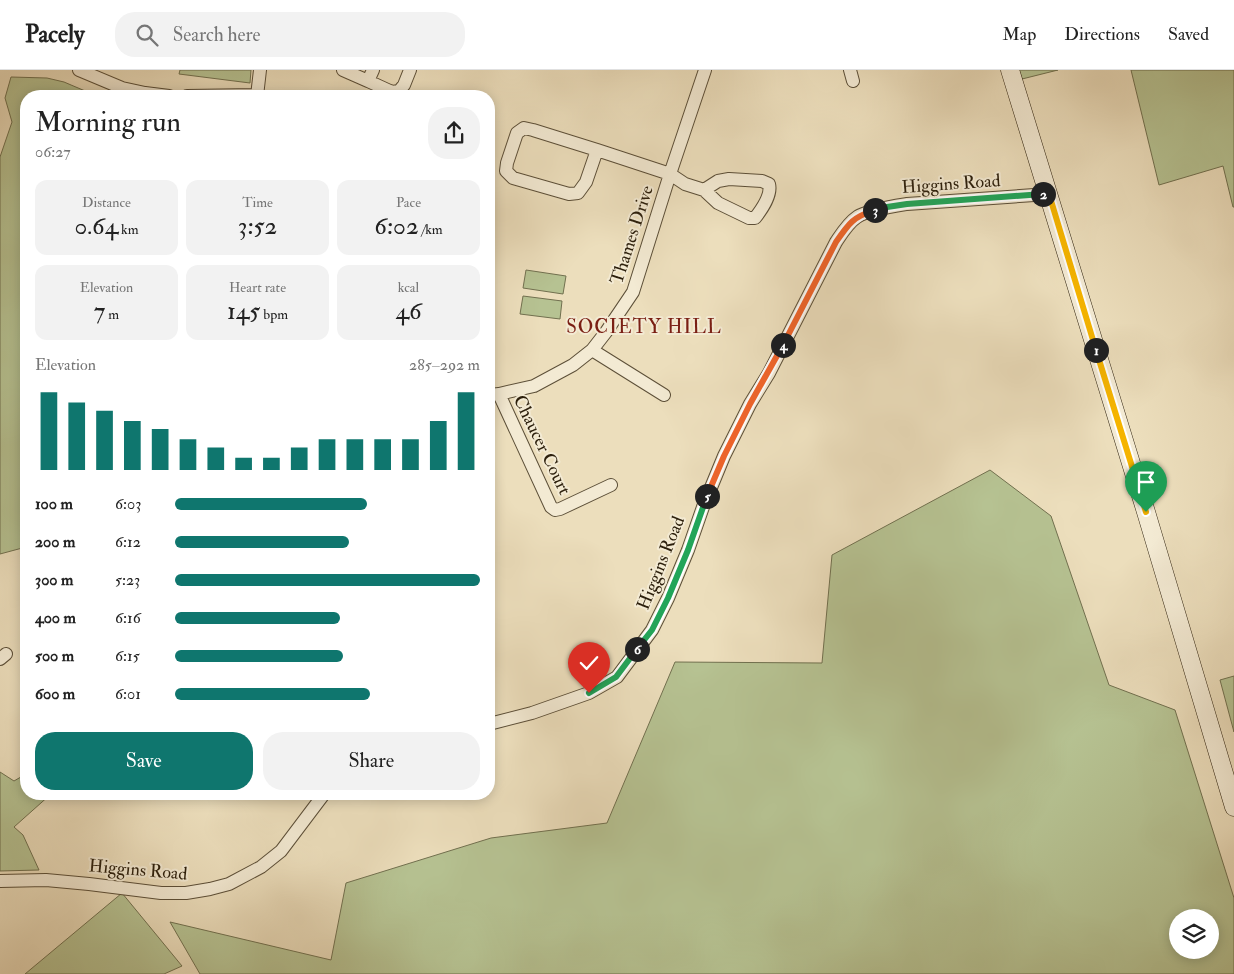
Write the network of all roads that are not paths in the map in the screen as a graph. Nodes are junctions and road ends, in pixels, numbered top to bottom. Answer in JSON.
{"nodes":[{"id":1,"x":79,"y":70,"type":"edge"},
{"id":2,"x":260,"y":70,"type":"edge"},
{"id":3,"x":343,"y":70,"type":"edge"},
{"id":4,"x":410,"y":70,"type":"edge"},
{"id":5,"x":705,"y":70,"type":"edge"},
{"id":6,"x":1010,"y":70,"type":"edge"},
{"id":7,"x":101,"y":74,"type":"edge"},
{"id":8,"x":371,"y":75,"type":"edge"},
{"id":9,"x":131,"y":90,"type":"edge"},
{"id":10,"x":258,"y":90,"type":"edge"},
{"id":11,"x":390,"y":90,"type":"edge"},
{"id":12,"x":400,"y":90,"type":"edge"},
{"id":13,"x":597,"y":150,"type":"junction"},
{"id":14,"x":670,"y":174,"type":"junction"},
{"id":15,"x":704,"y":190,"type":"junction"},
{"id":16,"x":1049,"y":194,"type":"junction"},
{"id":17,"x":592,"y":350,"type":"junction"},
{"id":18,"x":495,"y":395,"type":"edge"},
{"id":19,"x":664,"y":396,"type":"dead end"},
{"id":20,"x":495,"y":397,"type":"edge"},
{"id":21,"x":611,"y":485,"type":"dead end"},
{"id":22,"x":495,"y":723,"type":"edge"},
{"id":23,"x":320,"y":800,"type":"edge"},
{"id":24,"x":1234,"y":807,"type":"edge"},
{"id":25,"x":0,"y":880,"type":"edge"}],
"edges":[{"from":1,"to":7,"type":"street"},
{"from":2,"to":10,"type":"street"},
{"from":3,"to":8,"type":"street"},
{"from":4,"to":12,"type":"street"},
{"from":5,"to":14,"type":"street","name":"Thames Drive"},
{"from":6,"to":16,"type":"main road"},
{"from":7,"to":9,"type":"street"},
{"from":8,"to":11,"type":"street"},
{"from":13,"to":13,"type":"street"},
{"from":13,"to":14,"type":"street"},
{"from":14,"to":15,"type":"street"},
{"from":14,"to":17,"type":"street","name":"Thames Drive"},
{"from":15,"to":15,"type":"street"},
{"from":16,"to":22,"type":"street","name":"Higgins Road"},
{"from":16,"to":24,"type":"main road"},
{"from":17,"to":18,"type":"street","name":"Thames Drive"},
{"from":17,"to":19,"type":"street"},
{"from":20,"to":21,"type":"street","name":"Chaucer Court"},
{"from":23,"to":25,"type":"street","name":"Higgins Road"}]}
